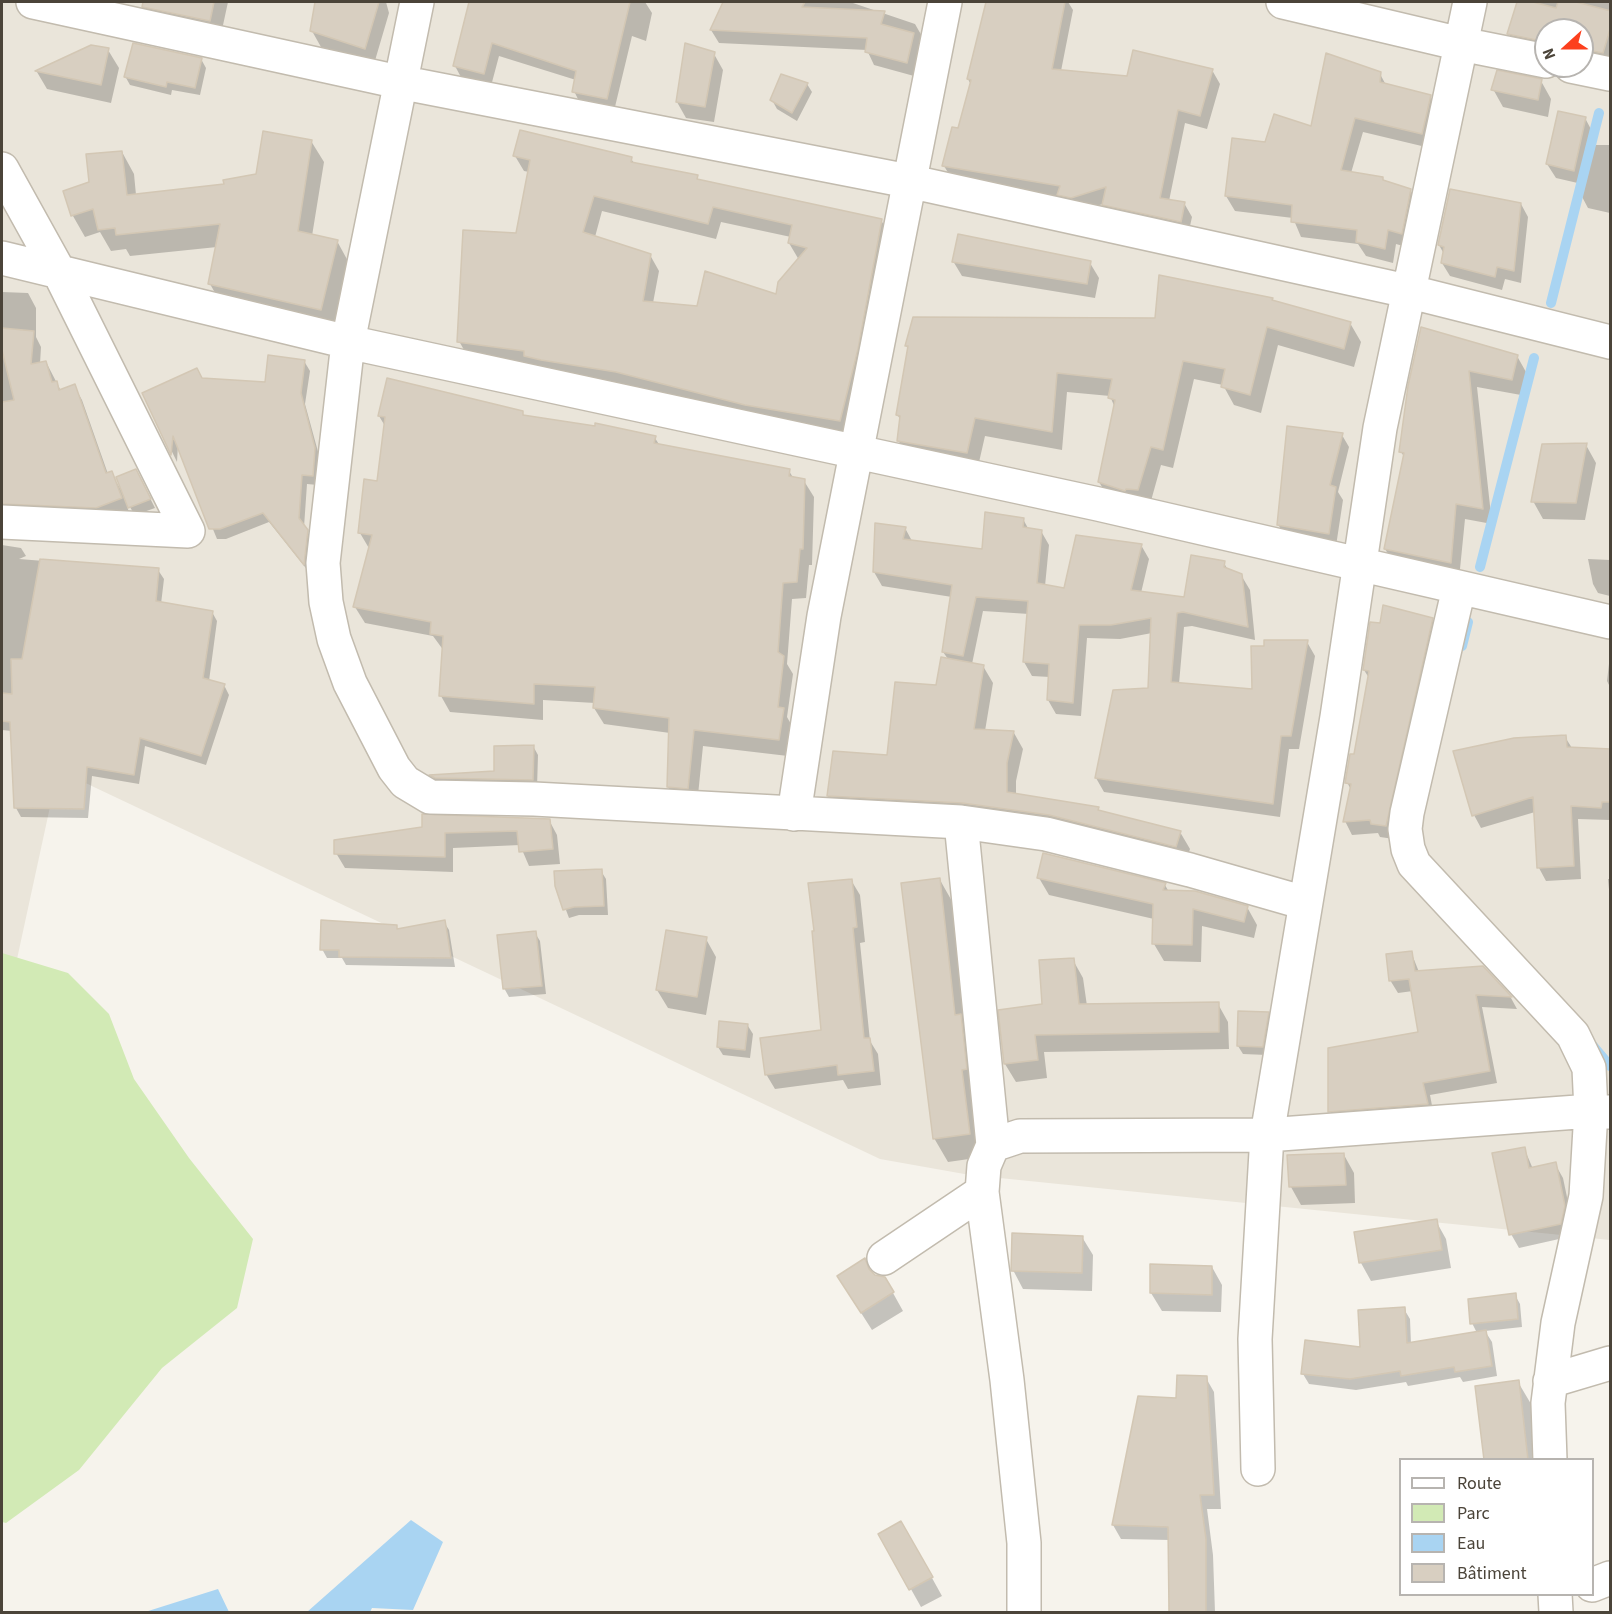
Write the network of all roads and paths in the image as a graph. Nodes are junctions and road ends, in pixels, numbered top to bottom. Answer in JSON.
{"nodes":[{"id":1,"x":33,"y":2,"type":"edge"},
{"id":2,"x":417,"y":2,"type":"edge"},
{"id":3,"x":945,"y":2,"type":"edge"},
{"id":4,"x":1283,"y":2,"type":"edge"},
{"id":5,"x":1470,"y":2,"type":"edge"},
{"id":6,"x":1461,"y":44,"type":"junction"},
{"id":7,"x":1534,"y":59,"type":"edge"},
{"id":8,"x":1594,"y":71,"type":"edge"},
{"id":9,"x":1611,"y":74,"type":"edge"},
{"id":10,"x":399,"y":82,"type":"junction"},
{"id":11,"x":2,"y":169,"type":"edge"},
{"id":12,"x":908,"y":182,"type":"junction"},
{"id":13,"x":2,"y":258,"type":"edge"},
{"id":14,"x":58,"y":270,"type":"junction"},
{"id":15,"x":1407,"y":291,"type":"junction"},
{"id":16,"x":348,"y":342,"type":"junction"},
{"id":17,"x":1611,"y":342,"type":"edge"},
{"id":18,"x":855,"y":453,"type":"junction"},
{"id":19,"x":2,"y":522,"type":"edge"},
{"id":20,"x":1359,"y":563,"type":"junction"},
{"id":21,"x":1459,"y":588,"type":"junction"},
{"id":22,"x":1611,"y":622,"type":"edge"},
{"id":23,"x":794,"y":814,"type":"junction"},
{"id":24,"x":961,"y":822,"type":"junction"},
{"id":25,"x":1305,"y":903,"type":"junction"},
{"id":26,"x":1601,"y":1111,"type":"edge"},
{"id":27,"x":1267,"y":1135,"type":"junction"},
{"id":28,"x":993,"y":1145,"type":"junction"},
{"id":29,"x":982,"y":1192,"type":"junction"},
{"id":30,"x":884,"y":1258,"type":"dead end"},
{"id":31,"x":1611,"y":1363,"type":"edge"},
{"id":32,"x":1550,"y":1380,"type":"junction"},
{"id":33,"x":1550,"y":1458,"type":"edge"},
{"id":34,"x":1258,"y":1469,"type":"dead end"},
{"id":35,"x":1611,"y":1578,"type":"edge"},
{"id":36,"x":1594,"y":1585,"type":"edge"},
{"id":37,"x":1024,"y":1612,"type":"edge"}],
"edges":[{"from":1,"to":10,"type":"street"},
{"from":2,"to":10,"type":"street"},
{"from":3,"to":12,"type":"street"},
{"from":4,"to":6,"type":"street"},
{"from":5,"to":6,"type":"street"},
{"from":6,"to":7,"type":"street"},
{"from":6,"to":15,"type":"street"},
{"from":8,"to":9,"type":"street"},
{"from":10,"to":12,"type":"street"},
{"from":10,"to":16,"type":"street"},
{"from":11,"to":14,"type":"street"},
{"from":12,"to":15,"type":"street"},
{"from":12,"to":18,"type":"street"},
{"from":13,"to":14,"type":"street"},
{"from":14,"to":16,"type":"street"},
{"from":14,"to":19,"type":"street"},
{"from":15,"to":17,"type":"street"},
{"from":15,"to":20,"type":"street"},
{"from":16,"to":18,"type":"street"},
{"from":16,"to":23,"type":"street"},
{"from":18,"to":20,"type":"street"},
{"from":18,"to":23,"type":"street"},
{"from":20,"to":21,"type":"street"},
{"from":20,"to":25,"type":"street"},
{"from":21,"to":22,"type":"street"},
{"from":21,"to":26,"type":"street"},
{"from":23,"to":24,"type":"street"},
{"from":24,"to":25,"type":"street"},
{"from":24,"to":28,"type":"street"},
{"from":25,"to":27,"type":"street"},
{"from":26,"to":27,"type":"street"},
{"from":26,"to":32,"type":"street"},
{"from":27,"to":28,"type":"street"},
{"from":27,"to":34,"type":"street"},
{"from":28,"to":29,"type":"street"},
{"from":29,"to":30,"type":"street"},
{"from":29,"to":37,"type":"street"},
{"from":31,"to":32,"type":"street"},
{"from":32,"to":33,"type":"street"},
{"from":35,"to":36,"type":"street"}]}
